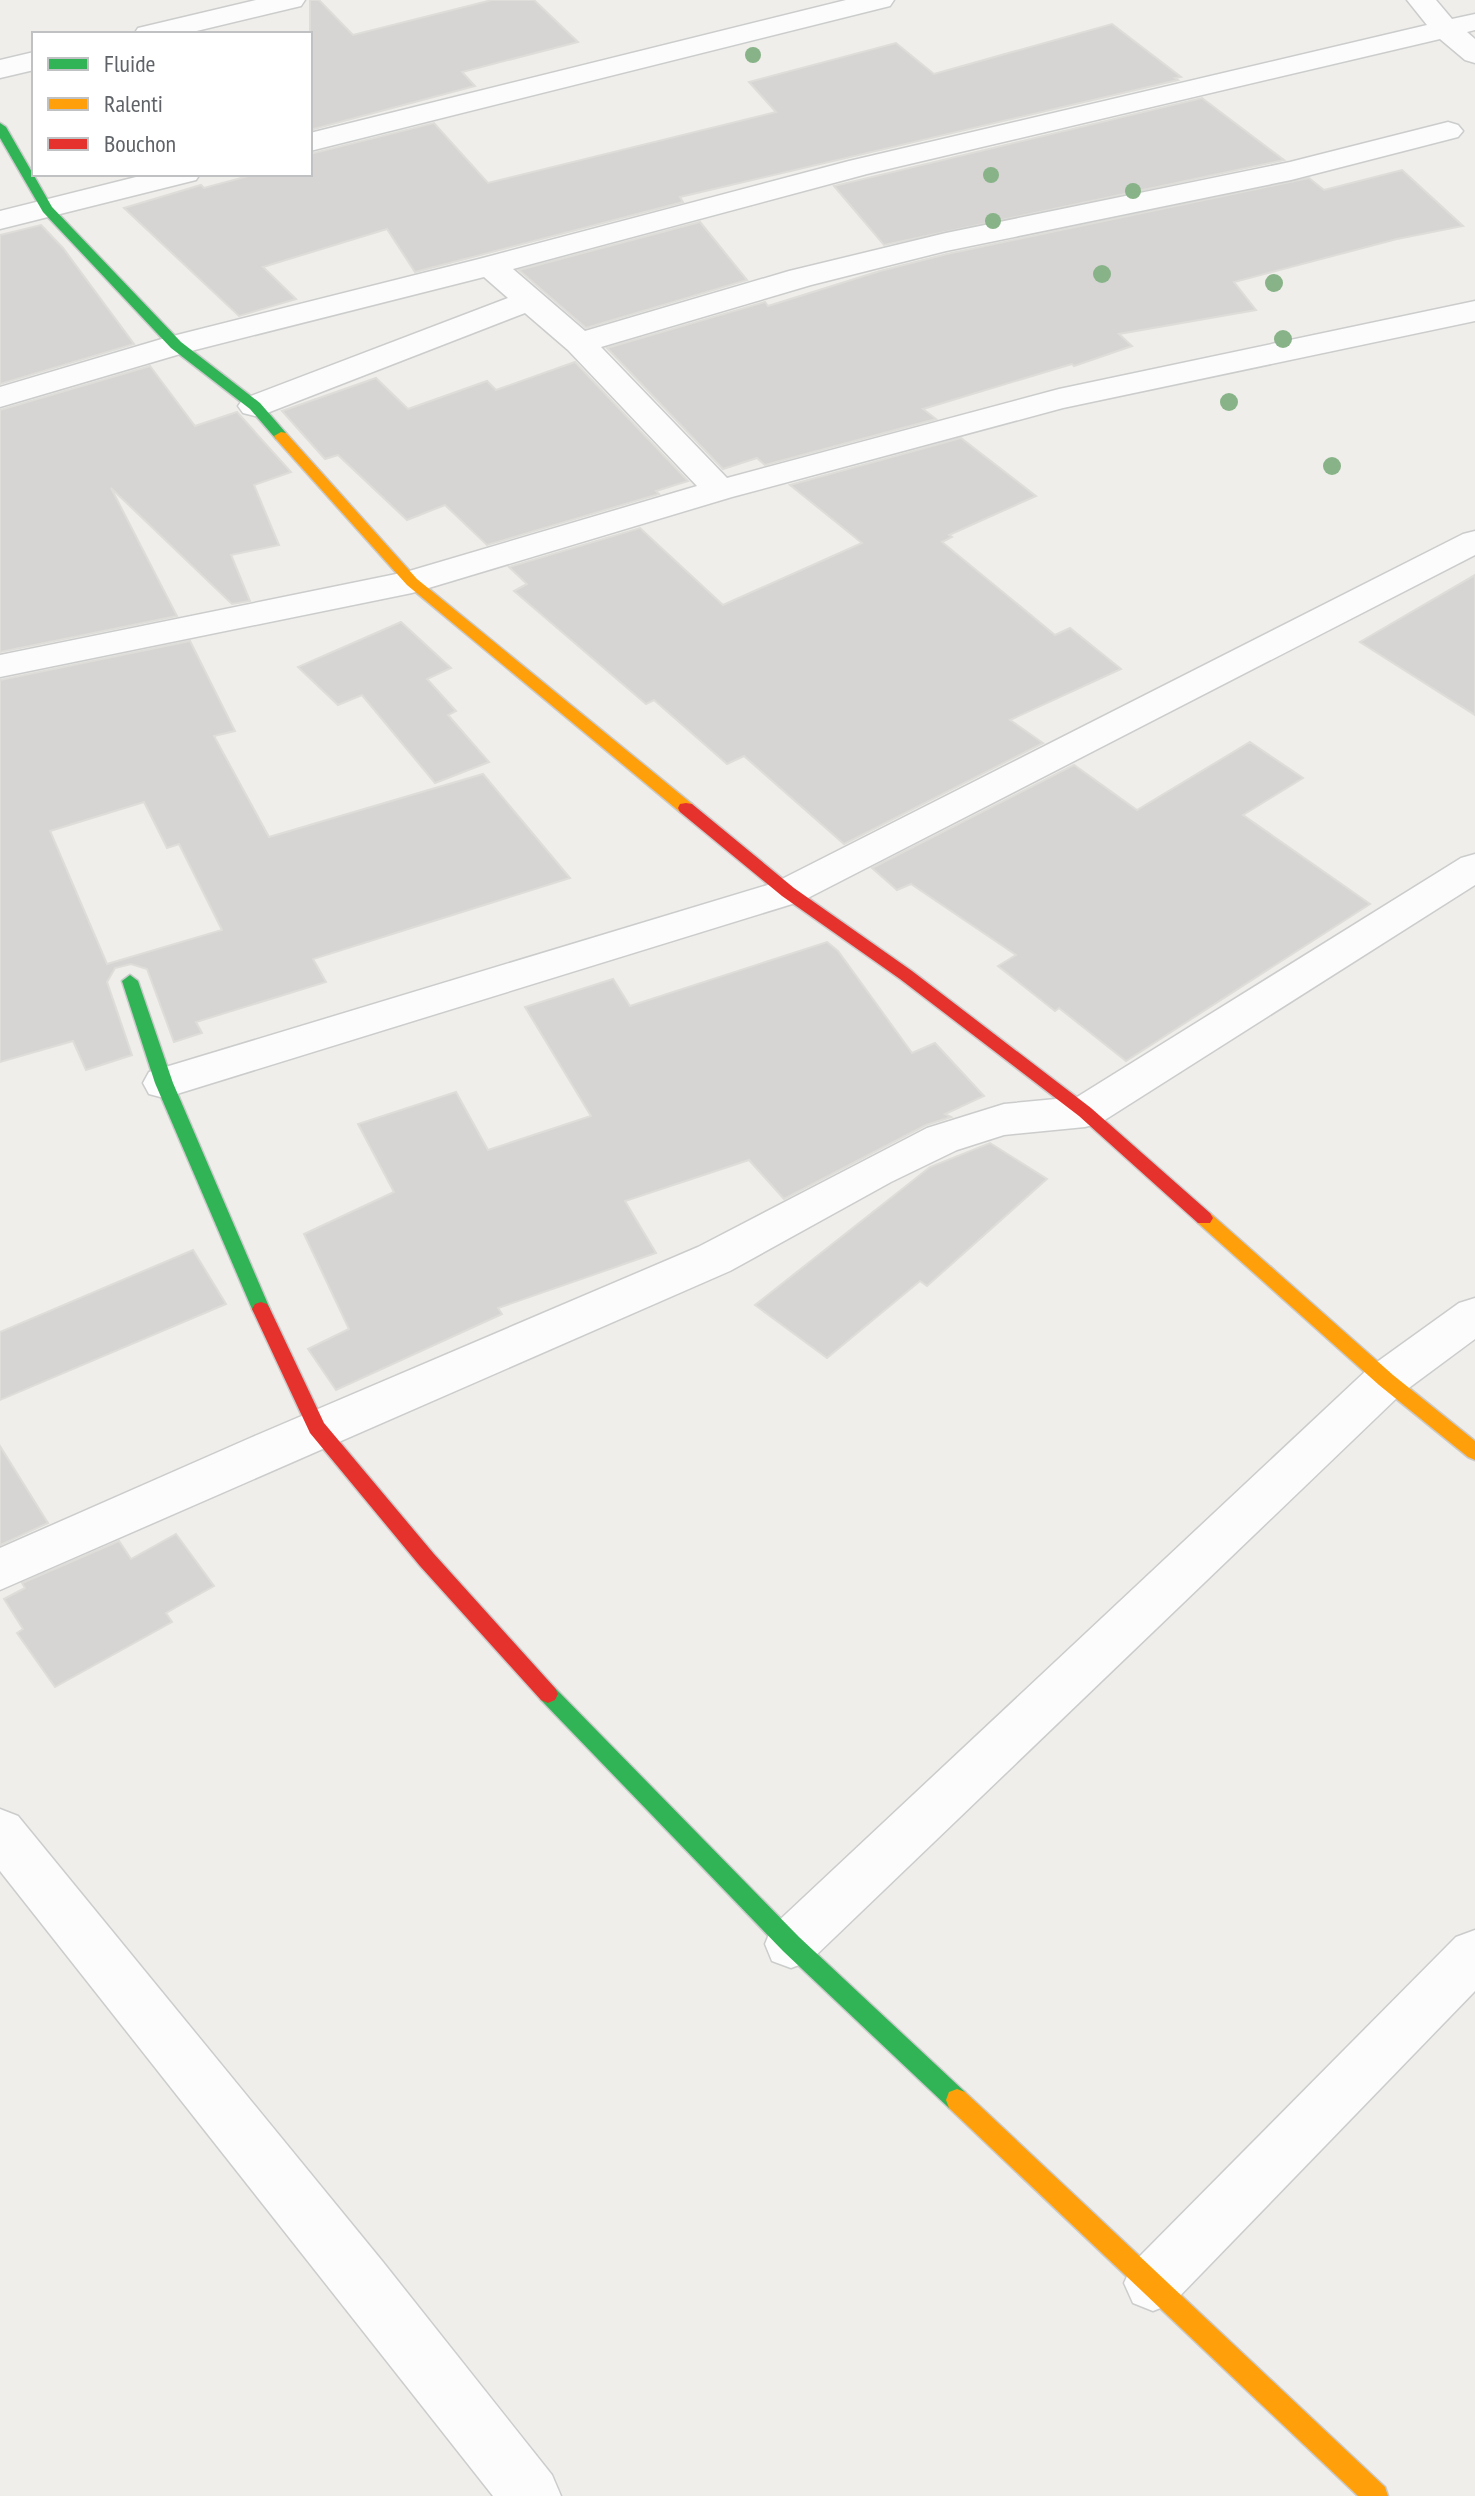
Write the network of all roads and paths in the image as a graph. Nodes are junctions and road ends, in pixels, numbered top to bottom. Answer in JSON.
{"nodes":[{"id":1,"x":291,"y":0,"type":"edge"},
{"id":2,"x":880,"y":0,"type":"edge"},
{"id":3,"x":1421,"y":0,"type":"edge"},
{"id":4,"x":1460,"y":25,"type":"edge"},
{"id":5,"x":156,"y":32,"type":"edge"},
{"id":6,"x":1475,"y":54,"type":"edge"},
{"id":7,"x":32,"y":61,"type":"edge"},
{"id":8,"x":0,"y":69,"type":"edge"},
{"id":9,"x":0,"y":127,"type":"edge"},
{"id":10,"x":1448,"y":131,"type":"dead end"},
{"id":11,"x":312,"y":142,"type":"edge"},
{"id":12,"x":177,"y":176,"type":"edge"},
{"id":13,"x":47,"y":209,"type":"junction"},
{"id":14,"x":0,"y":220,"type":"edge"},
{"id":15,"x":490,"y":266,"type":"junction"},
{"id":16,"x":531,"y":300,"type":"junction"},
{"id":17,"x":1475,"y":311,"type":"edge"},
{"id":18,"x":579,"y":343,"type":"junction"},
{"id":19,"x":176,"y":345,"type":"junction"},
{"id":20,"x":0,"y":397,"type":"edge"},
{"id":21,"x":255,"y":406,"type":"junction"},
{"id":22,"x":720,"y":490,"type":"junction"},
{"id":23,"x":1475,"y":541,"type":"edge"},
{"id":24,"x":412,"y":582,"type":"junction"},
{"id":25,"x":0,"y":666,"type":"edge"},
{"id":26,"x":1475,"y":867,"type":"edge"},
{"id":27,"x":788,"y":892,"type":"junction"},
{"id":28,"x":130,"y":981,"type":"dead end"},
{"id":29,"x":164,"y":1083,"type":"junction"},
{"id":30,"x":1085,"y":1112,"type":"junction"},
{"id":31,"x":1475,"y":1315,"type":"edge"},
{"id":32,"x":1386,"y":1380,"type":"junction"},
{"id":33,"x":317,"y":1428,"type":"junction"},
{"id":34,"x":1475,"y":1452,"type":"edge"},
{"id":35,"x":0,"y":1570,"type":"edge"},
{"id":36,"x":0,"y":1832,"type":"edge"},
{"id":37,"x":791,"y":1944,"type":"junction"},
{"id":38,"x":1475,"y":1954,"type":"edge"},
{"id":39,"x":1153,"y":2283,"type":"junction"},
{"id":40,"x":531,"y":2496,"type":"edge"},
{"id":41,"x":1376,"y":2496,"type":"edge"}],
"edges":[{"from":1,"to":5,"type":"street"},
{"from":2,"to":11,"type":"street"},
{"from":3,"to":4,"type":"street"},
{"from":4,"to":6,"type":"street"},
{"from":4,"to":15,"type":"street"},
{"from":7,"to":8,"type":"street"},
{"from":9,"to":13,"type":"street"},
{"from":10,"to":18,"type":"street"},
{"from":12,"to":13,"type":"street"},
{"from":13,"to":14,"type":"street"},
{"from":13,"to":19,"type":"street"},
{"from":15,"to":16,"type":"street"},
{"from":15,"to":19,"type":"street"},
{"from":16,"to":18,"type":"street"},
{"from":16,"to":21,"type":"street"},
{"from":17,"to":22,"type":"street"},
{"from":18,"to":22,"type":"street"},
{"from":19,"to":20,"type":"street"},
{"from":19,"to":21,"type":"street"},
{"from":21,"to":24,"type":"street"},
{"from":22,"to":24,"type":"street"},
{"from":23,"to":27,"type":"street"},
{"from":24,"to":25,"type":"street"},
{"from":24,"to":27,"type":"street"},
{"from":26,"to":30,"type":"street"},
{"from":27,"to":29,"type":"street"},
{"from":27,"to":30,"type":"street"},
{"from":28,"to":29,"type":"street"},
{"from":29,"to":33,"type":"street"},
{"from":30,"to":32,"type":"street"},
{"from":30,"to":33,"type":"street"},
{"from":31,"to":32,"type":"street"},
{"from":32,"to":34,"type":"street"},
{"from":32,"to":37,"type":"street"},
{"from":33,"to":35,"type":"street"},
{"from":33,"to":37,"type":"street"},
{"from":36,"to":40,"type":"street"},
{"from":37,"to":39,"type":"street"},
{"from":38,"to":39,"type":"street"},
{"from":39,"to":41,"type":"street"}]}
